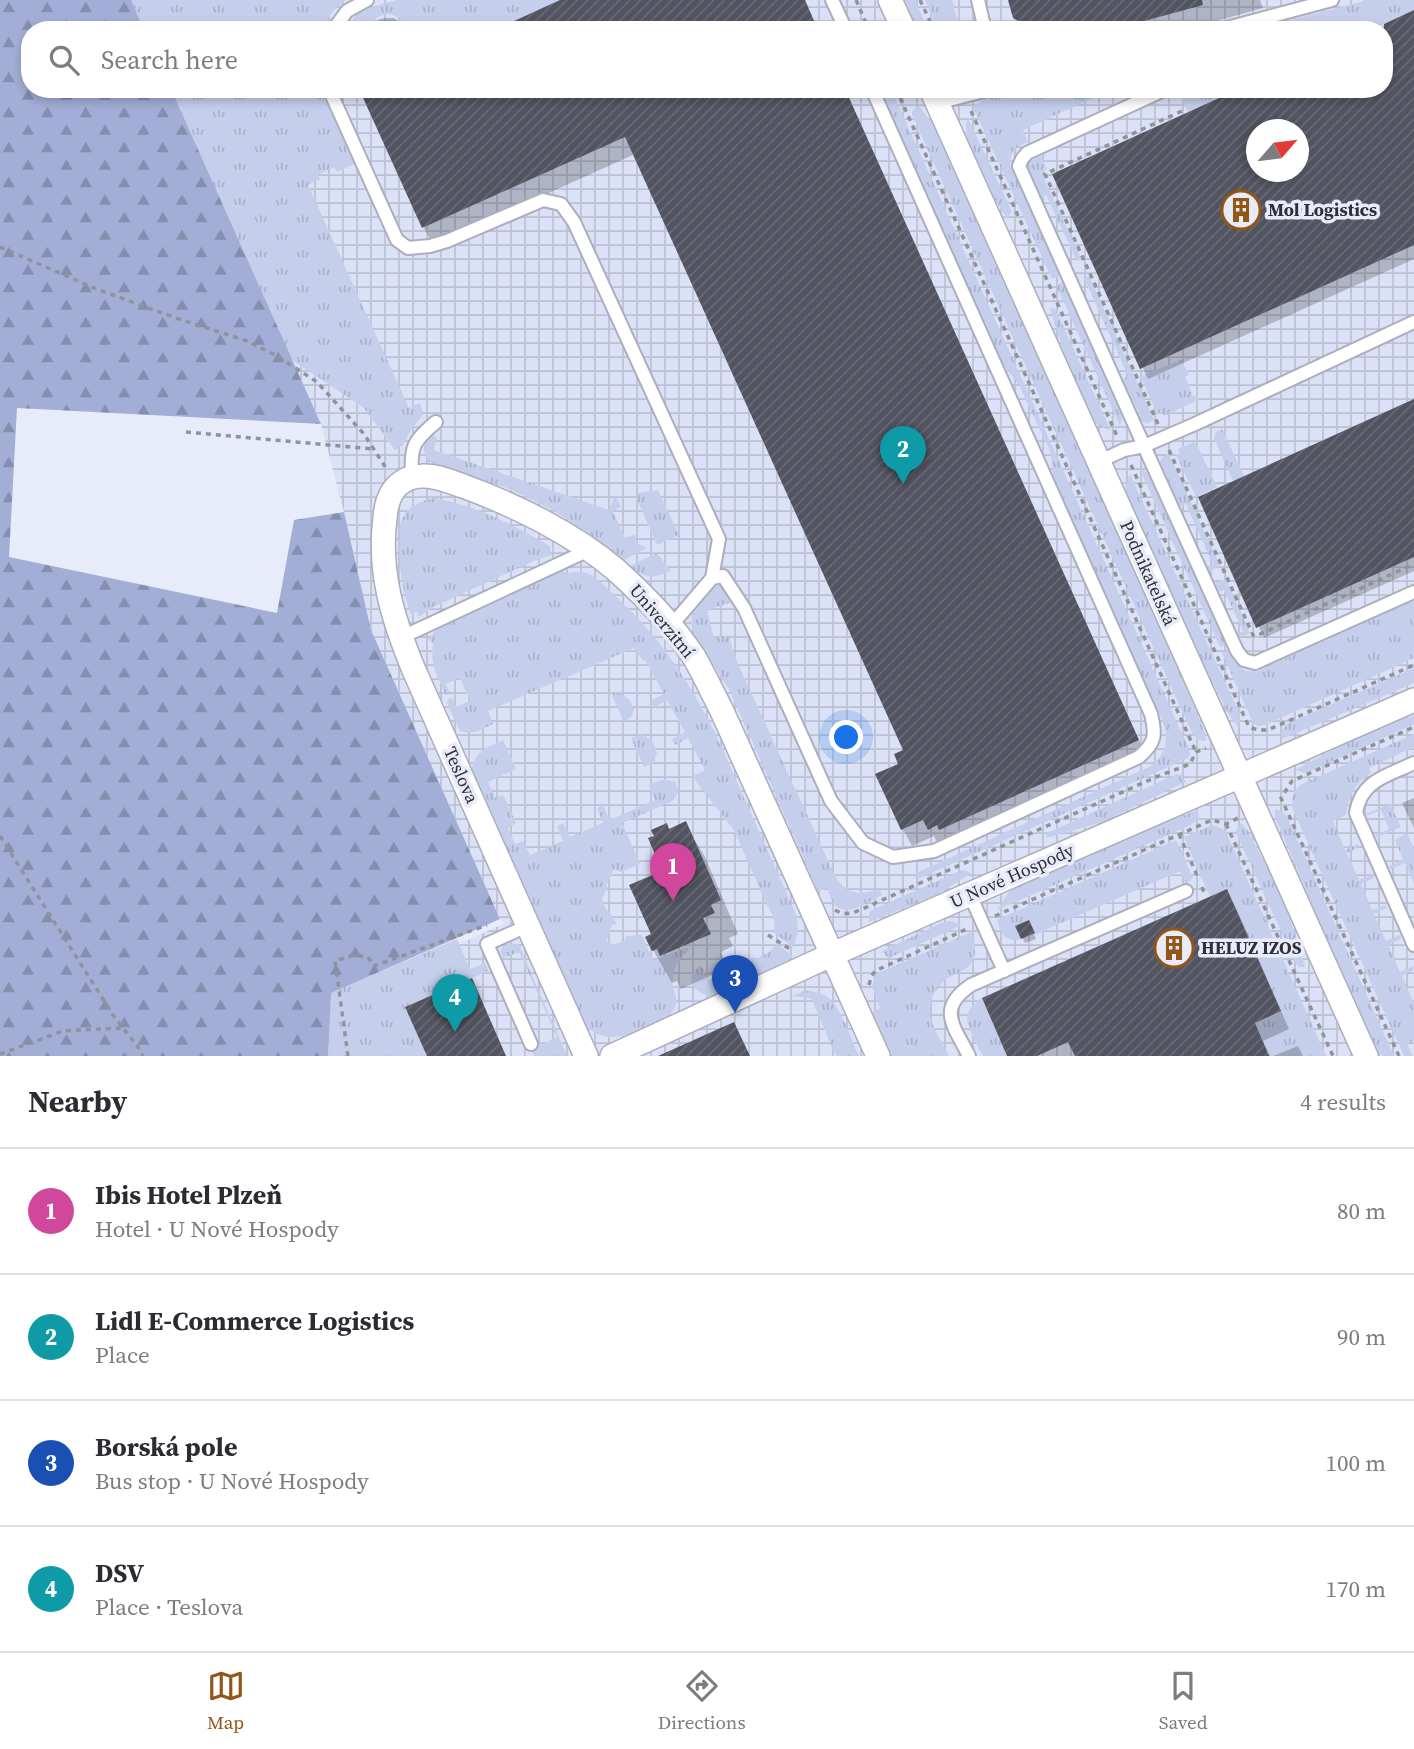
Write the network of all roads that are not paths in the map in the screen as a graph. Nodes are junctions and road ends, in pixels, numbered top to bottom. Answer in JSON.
{"nodes":[{"id":1,"x":367,"y":0,"type":"edge"},
{"id":2,"x":832,"y":0,"type":"edge"},
{"id":3,"x":890,"y":0,"type":"edge"},
{"id":4,"x":978,"y":0,"type":"edge"},
{"id":5,"x":1332,"y":0,"type":"edge"},
{"id":6,"x":340,"y":21,"type":"edge"},
{"id":7,"x":842,"y":21,"type":"edge"},
{"id":8,"x":900,"y":21,"type":"edge"},
{"id":9,"x":983,"y":21,"type":"edge"},
{"id":10,"x":1253,"y":21,"type":"edge"},
{"id":11,"x":333,"y":98,"type":"edge"},
{"id":12,"x":876,"y":98,"type":"edge"},
{"id":13,"x":935,"y":98,"type":"edge"},
{"id":14,"x":1146,"y":98,"type":"edge"},
{"id":15,"x":1414,"y":322,"type":"edge"},
{"id":16,"x":436,"y":422,"type":"dead end"},
{"id":17,"x":1144,"y":446,"type":"junction"},
{"id":18,"x":1098,"y":462,"type":"junction"},
{"id":19,"x":404,"y":481,"type":"junction"},
{"id":20,"x":589,"y":550,"type":"junction"},
{"id":21,"x":712,"y":578,"type":"junction"},
{"id":22,"x":1414,"y":592,"type":"edge"},
{"id":23,"x":671,"y":626,"type":"junction"},
{"id":24,"x":400,"y":638,"type":"junction"},
{"id":25,"x":1414,"y":700,"type":"edge"},
{"id":26,"x":1414,"y":764,"type":"edge"},
{"id":27,"x":1240,"y":777,"type":"junction"},
{"id":28,"x":1186,"y":891,"type":"dead end"},
{"id":29,"x":970,"y":895,"type":"junction"},
{"id":30,"x":524,"y":919,"type":"junction"},
{"id":31,"x":1414,"y":945,"type":"edge"},
{"id":32,"x":833,"y":954,"type":"junction"},
{"id":33,"x":1004,"y":971,"type":"junction"},
{"id":34,"x":531,"y":1044,"type":"dead end"},
{"id":35,"x":586,"y":1056,"type":"edge"},
{"id":36,"x":612,"y":1056,"type":"edge"},
{"id":37,"x":878,"y":1056,"type":"edge"},
{"id":38,"x":969,"y":1056,"type":"edge"},
{"id":39,"x":1366,"y":1056,"type":"edge"}],
"edges":[{"from":1,"to":6,"type":"lane"},
{"from":2,"to":7,"type":"lane"},
{"from":3,"to":8,"type":"street"},
{"from":4,"to":9,"type":"lane"},
{"from":5,"to":10,"type":"lane"},
{"from":11,"to":21,"type":"lane"},
{"from":12,"to":21,"type":"lane"},
{"from":13,"to":18,"type":"street","name":"Podnikatelská"},
{"from":14,"to":17,"type":"lane"},
{"from":15,"to":17,"type":"lane"},
{"from":16,"to":19,"type":"lane"},
{"from":17,"to":18,"type":"lane"},
{"from":17,"to":22,"type":"lane"},
{"from":18,"to":27,"type":"street","name":"Podnikatelská"},
{"from":19,"to":20,"type":"street","name":"Univerzitní"},
{"from":19,"to":24,"type":"street","name":"Teslova"},
{"from":20,"to":23,"type":"street","name":"Univerzitní"},
{"from":20,"to":24,"type":"lane"},
{"from":21,"to":23,"type":"lane"},
{"from":23,"to":32,"type":"street","name":"Univerzitní"},
{"from":24,"to":30,"type":"street","name":"Teslova"},
{"from":25,"to":27,"type":"street","name":"U Nové Hospody"},
{"from":26,"to":31,"type":"lane"},
{"from":27,"to":29,"type":"street","name":"U Nové Hospody"},
{"from":27,"to":39,"type":"street","name":"Podnikatelská"},
{"from":28,"to":33,"type":"lane"},
{"from":29,"to":32,"type":"street","name":"U Nové Hospody"},
{"from":29,"to":33,"type":"lane"},
{"from":30,"to":34,"type":"lane"},
{"from":30,"to":35,"type":"street","name":"Teslova"},
{"from":32,"to":36,"type":"street","name":"U Nové Hospody"},
{"from":32,"to":37,"type":"street","name":"Univerzitní"},
{"from":33,"to":38,"type":"lane"}]}
